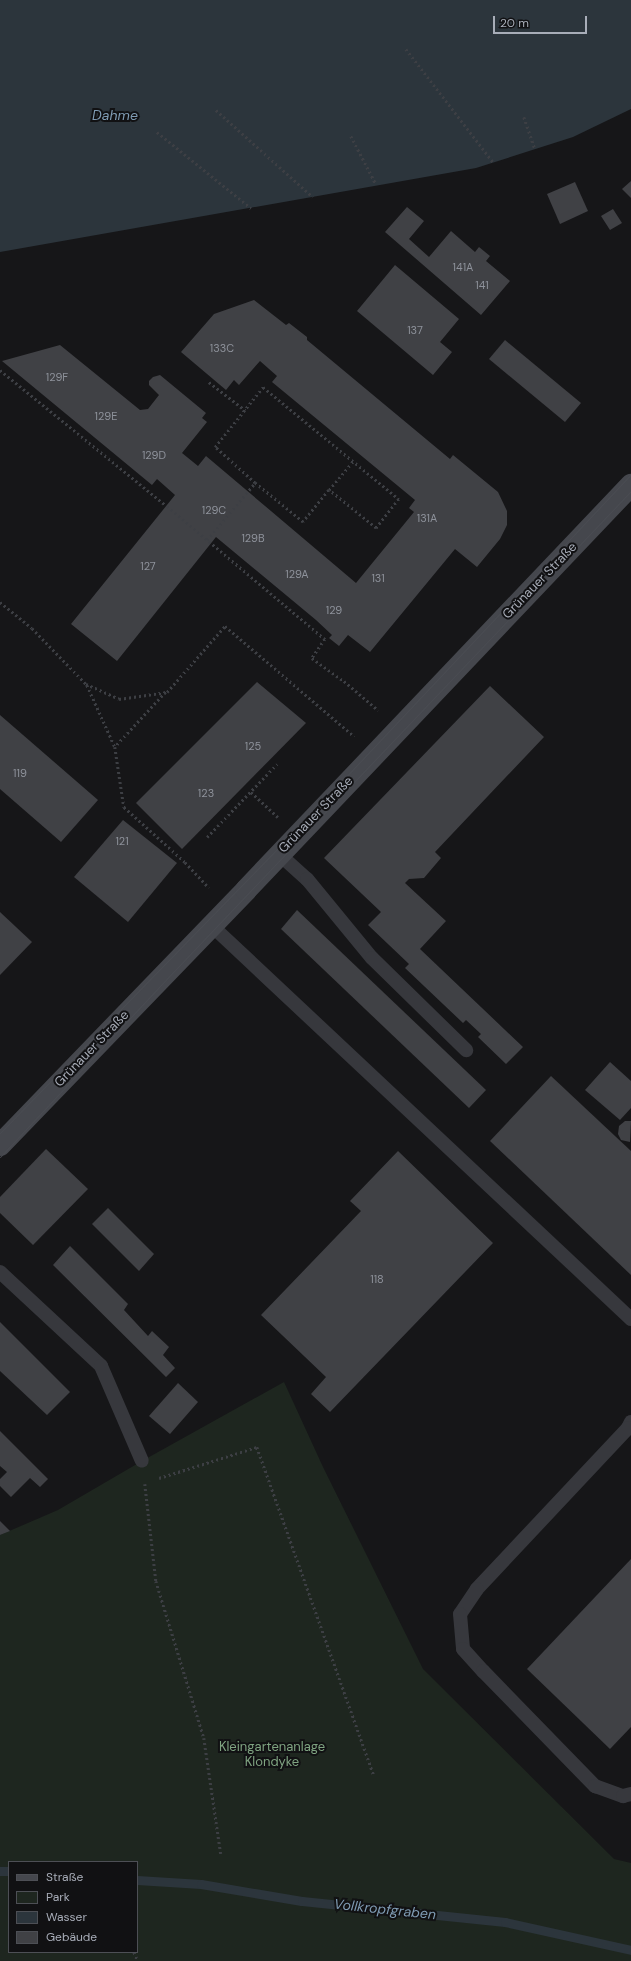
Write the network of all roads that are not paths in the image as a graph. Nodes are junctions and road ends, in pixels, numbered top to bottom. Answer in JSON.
{"nodes":[{"id":1,"x":631,"y":485,"type":"edge"},
{"id":2,"x":279,"y":854,"type":"junction"},
{"id":3,"x":211,"y":925,"type":"junction"},
{"id":4,"x":466,"y":1050,"type":"dead end"},
{"id":5,"x":0,"y":1145,"type":"edge"},
{"id":6,"x":0,"y":1272,"type":"edge"},
{"id":7,"x":631,"y":1319,"type":"edge"},
{"id":8,"x":631,"y":1422,"type":"edge"},
{"id":9,"x":142,"y":1461,"type":"road end"},
{"id":10,"x":631,"y":1794,"type":"edge"}],
"edges":[{"from":1,"to":2,"type":"main road","name":"Grünauer Straße"},
{"from":2,"to":3,"type":"main road","name":"Grünauer Straße"},
{"from":2,"to":4,"type":"lane"},
{"from":3,"to":5,"type":"main road","name":"Grünauer Straße"},
{"from":3,"to":7,"type":"lane"},
{"from":6,"to":9,"type":"lane"},
{"from":8,"to":10,"type":"lane"}]}
